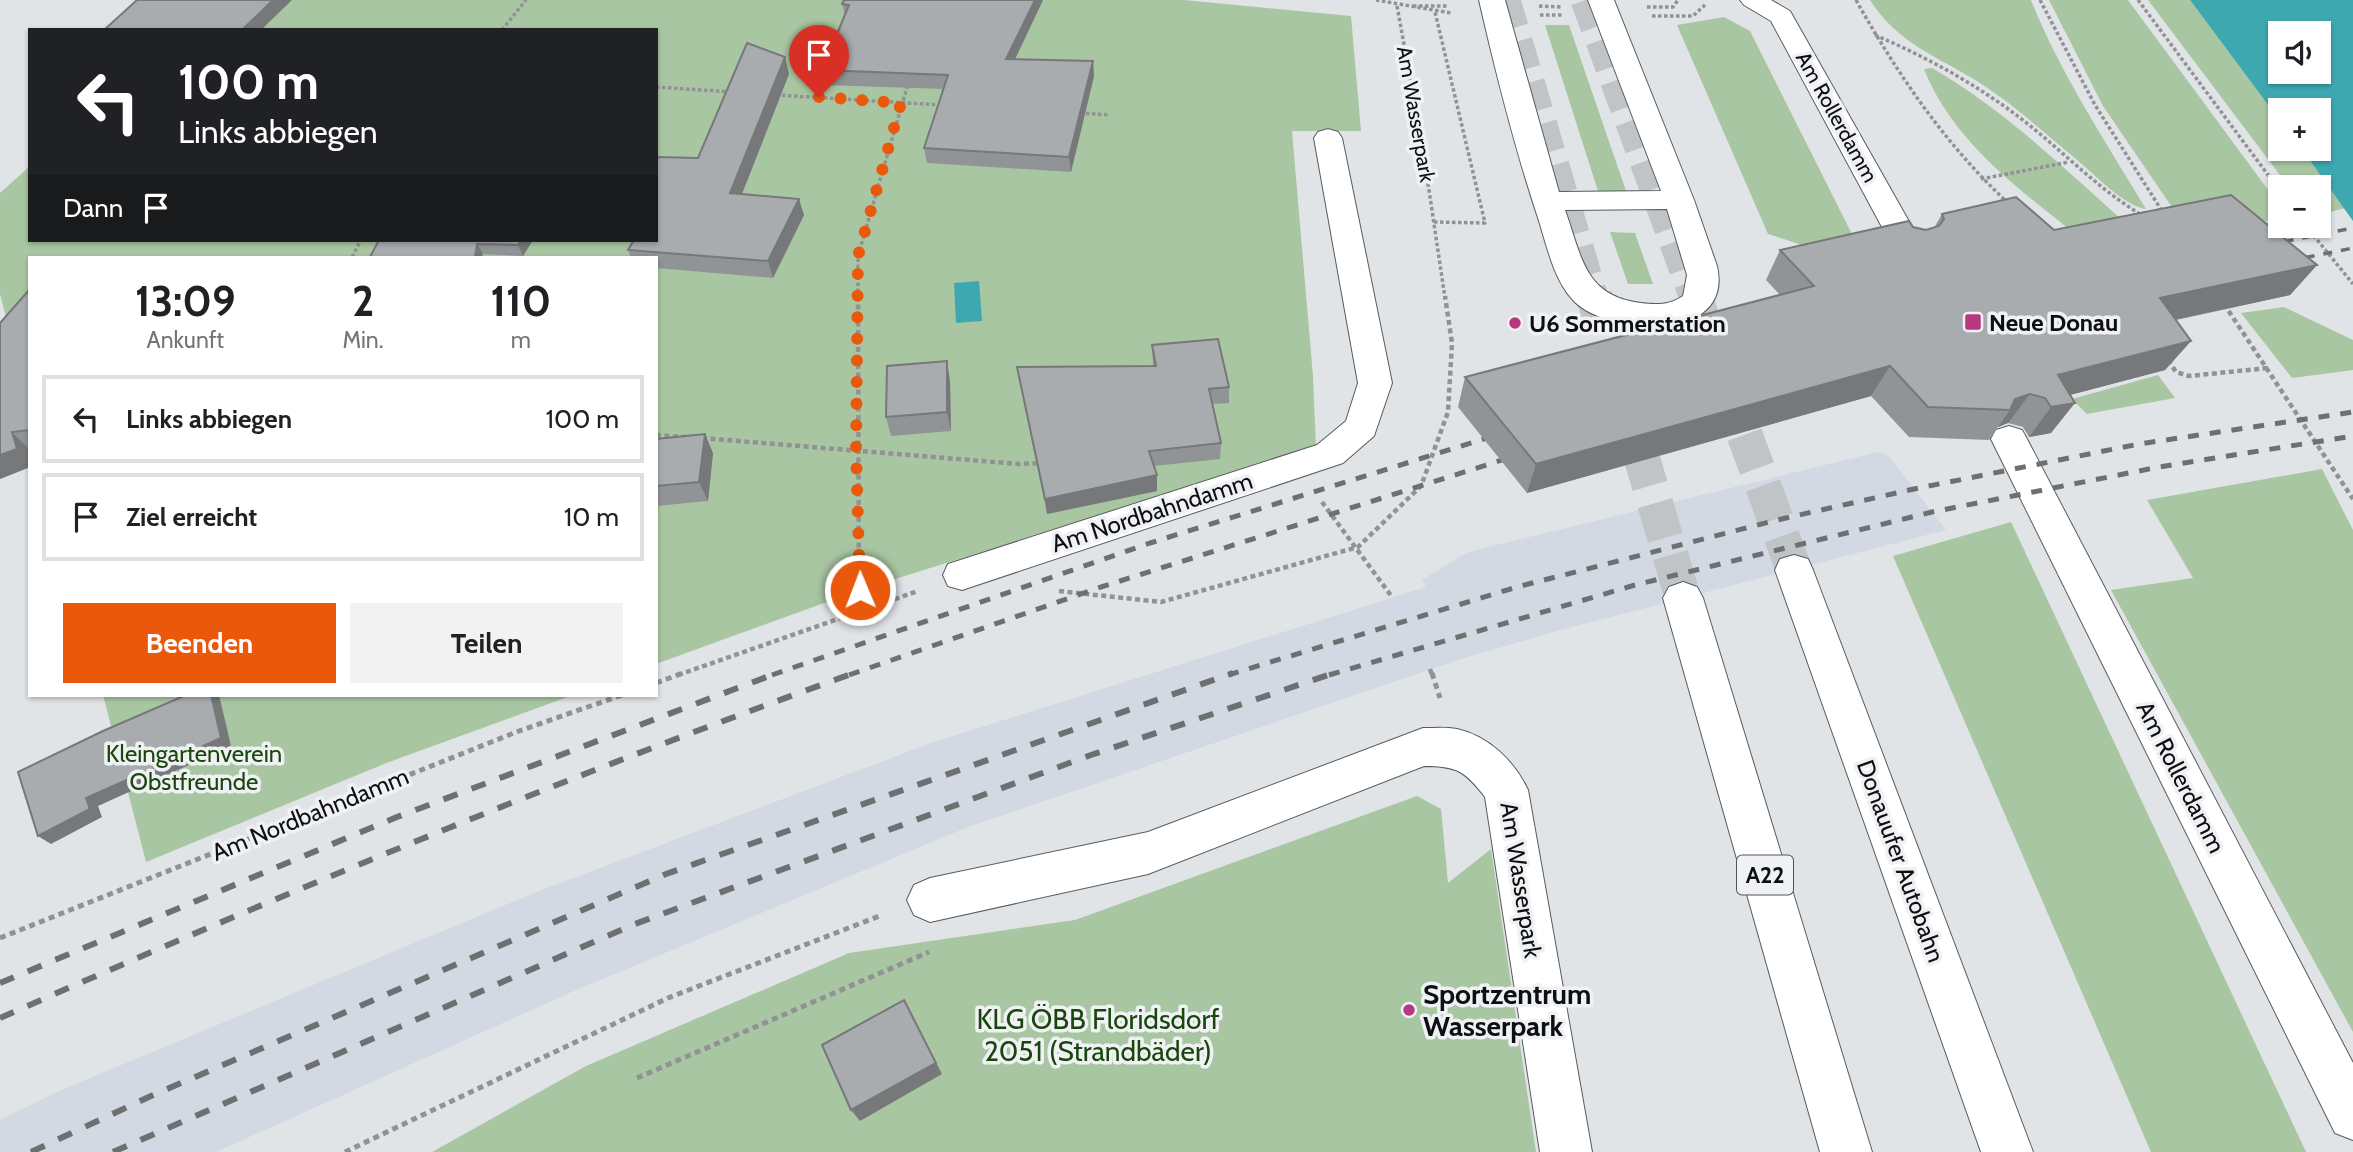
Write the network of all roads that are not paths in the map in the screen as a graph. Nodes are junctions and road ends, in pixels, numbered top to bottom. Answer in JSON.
{"nodes":[{"id":1,"x":1492,"y":0,"type":"edge"},
{"id":2,"x":1601,"y":0,"type":"edge"},
{"id":3,"x":1753,"y":0,"type":"edge"},
{"id":4,"x":1328,"y":138,"type":"dead end"},
{"id":5,"x":1679,"y":200,"type":"junction"},
{"id":6,"x":1548,"y":201,"type":"junction"},
{"id":7,"x":1908,"y":248,"type":"edge"},
{"id":8,"x":2009,"y":439,"type":"edge"},
{"id":9,"x":1794,"y":570,"type":"tunnel mouth"},
{"id":10,"x":962,"y":575,"type":"road end"},
{"id":11,"x":1683,"y":598,"type":"tunnel mouth"},
{"id":12,"x":930,"y":900,"type":"road end"},
{"id":13,"x":2353,"y":1115,"type":"edge"},
{"id":14,"x":1566,"y":1152,"type":"edge"},
{"id":15,"x":1846,"y":1152,"type":"edge"},
{"id":16,"x":2007,"y":1152,"type":"edge"}],
"edges":[{"from":1,"to":6,"type":"main road"},
{"from":2,"to":5,"type":"main road"},
{"from":3,"to":7,"type":"main road","name":"Am Rollerdamm"},
{"from":4,"to":10,"type":"main road","name":"Am Nordbahndamm"},
{"from":5,"to":6,"type":"main road"},
{"from":5,"to":6,"type":"main road"},
{"from":8,"to":13,"type":"main road","name":"Am Rollerdamm"},
{"from":9,"to":16,"type":"main road","name":"Donauufer Autobahn"},
{"from":11,"to":15,"type":"main road","number":"A22"},
{"from":12,"to":14,"type":"main road","name":"Am Wasserpark"}]}
